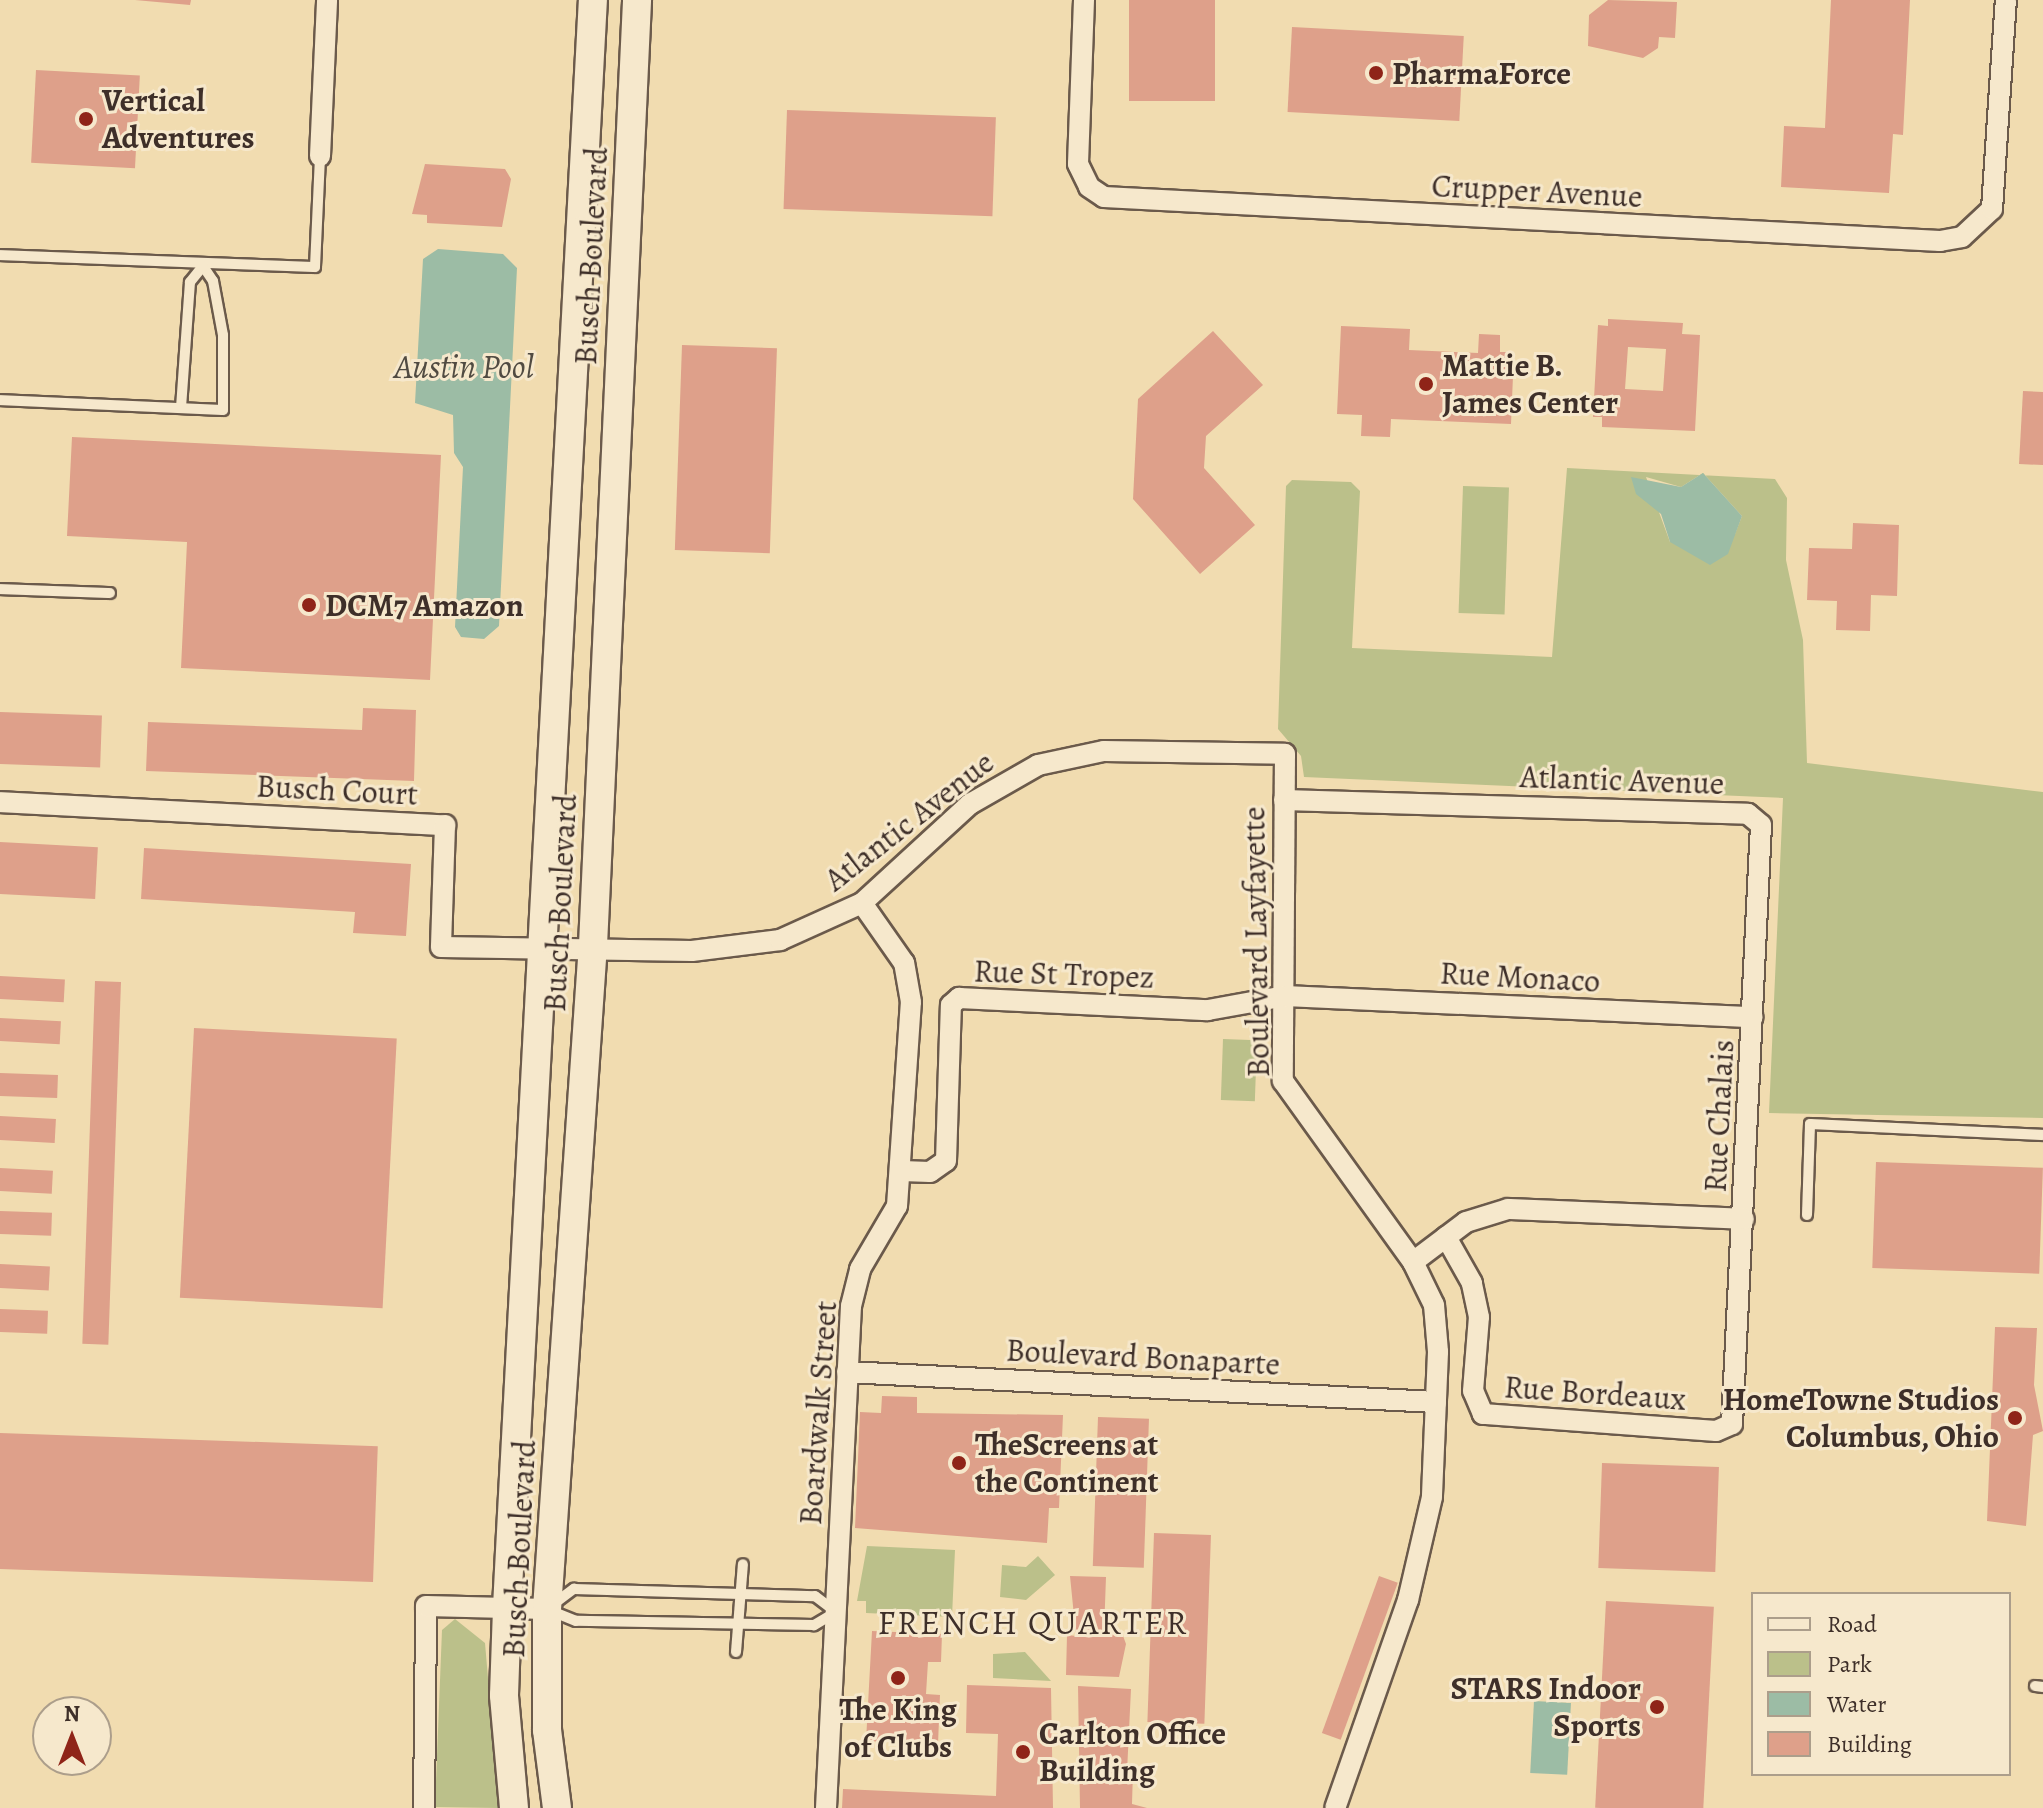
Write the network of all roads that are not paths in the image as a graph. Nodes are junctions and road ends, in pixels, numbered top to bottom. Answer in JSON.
{"nodes":[{"id":1,"x":327,"y":0,"type":"edge"},
{"id":2,"x":593,"y":0,"type":"edge"},
{"id":3,"x":637,"y":0,"type":"edge"},
{"id":4,"x":1084,"y":0,"type":"edge"},
{"id":5,"x":2006,"y":0,"type":"edge"},
{"id":6,"x":320,"y":156,"type":"joint"},
{"id":7,"x":0,"y":255,"type":"edge"},
{"id":8,"x":203,"y":266,"type":"junction"},
{"id":9,"x":0,"y":400,"type":"edge"},
{"id":10,"x":181,"y":407,"type":"junction"},
{"id":11,"x":0,"y":589,"type":"edge"},
{"id":12,"x":110,"y":593,"type":"dead end"},
{"id":13,"x":1264,"y":754,"type":"joint"},
{"id":14,"x":1284,"y":800,"type":"junction"},
{"id":15,"x":0,"y":802,"type":"edge"},
{"id":16,"x":862,"y":903,"type":"junction"},
{"id":17,"x":539,"y":944,"type":"junction"},
{"id":18,"x":593,"y":945,"type":"junction"},
{"id":19,"x":1285,"y":996,"type":"junction"},
{"id":20,"x":1753,"y":1017,"type":"junction"},
{"id":21,"x":2043,"y":1135,"type":"edge"},
{"id":22,"x":902,"y":1171,"type":"junction"},
{"id":23,"x":1807,"y":1215,"type":"dead end"},
{"id":24,"x":1744,"y":1219,"type":"junction"},
{"id":25,"x":1446,"y":1237,"type":"junction"},
{"id":26,"x":1413,"y":1262,"type":"junction"},
{"id":27,"x":847,"y":1372,"type":"junction"},
{"id":28,"x":1436,"y":1402,"type":"junction"},
{"id":29,"x":743,"y":1564,"type":"dead end"},
{"id":30,"x":740,"y":1592,"type":"junction"},
{"id":31,"x":507,"y":1607,"type":"junction"},
{"id":32,"x":547,"y":1609,"type":"junction"},
{"id":33,"x":836,"y":1612,"type":"junction"},
{"id":34,"x":738,"y":1623,"type":"junction"},
{"id":35,"x":736,"y":1652,"type":"dead end"},
{"id":36,"x":424,"y":1808,"type":"edge"},
{"id":37,"x":514,"y":1808,"type":"edge"},
{"id":38,"x":557,"y":1808,"type":"edge"},
{"id":39,"x":826,"y":1808,"type":"edge"},
{"id":40,"x":1335,"y":1808,"type":"edge"}],
"edges":[{"from":1,"to":6,"type":"street"},
{"from":2,"to":17,"type":"main road","name":"Busch Boulevard"},
{"from":3,"to":18,"type":"main road","name":"Busch Boulevard"},
{"from":4,"to":5,"type":"street","name":"Crupper Avenue"},
{"from":6,"to":8,"type":"lane"},
{"from":7,"to":8,"type":"lane"},
{"from":8,"to":10,"type":"lane"},
{"from":8,"to":10,"type":"lane"},
{"from":9,"to":10,"type":"lane"},
{"from":11,"to":12,"type":"lane"},
{"from":13,"to":14,"type":"street","name":"Boulevard Layfayette"},
{"from":13,"to":16,"type":"street","name":"Atlantic Avenue"},
{"from":14,"to":19,"type":"street","name":"Boulevard Layfayette"},
{"from":14,"to":20,"type":"street","name":"Atlantic Avenue"},
{"from":15,"to":17,"type":"street","name":"Busch Court"},
{"from":16,"to":18,"type":"street","name":"Atlantic Avenue"},
{"from":16,"to":22,"type":"street","name":"Boardwalk Street"},
{"from":17,"to":18,"type":"street","name":"Busch Court"},
{"from":17,"to":31,"type":"main road","name":"Busch Boulevard"},
{"from":18,"to":32,"type":"main road","name":"Busch Boulevard"},
{"from":19,"to":20,"type":"street","name":"Rue Monaco"},
{"from":19,"to":22,"type":"street","name":"Rue St Tropez"},
{"from":19,"to":26,"type":"street","name":"Boulevard Layfayette"},
{"from":20,"to":24,"type":"street","name":"Rue Chalais"},
{"from":21,"to":23,"type":"lane"},
{"from":22,"to":27,"type":"street","name":"Boardwalk Street"},
{"from":24,"to":25,"type":"street"},
{"from":24,"to":25,"type":"street","name":"Rue Bordeaux"},
{"from":25,"to":26,"type":"street"},
{"from":26,"to":28,"type":"street","name":"Boulevard Layfayette"},
{"from":27,"to":28,"type":"street","name":"Boulevard Bonaparte"},
{"from":27,"to":33,"type":"street","name":"Boardwalk Street"},
{"from":28,"to":40,"type":"street","name":"Boulevard Layfayette"},
{"from":29,"to":30,"type":"lane"},
{"from":30,"to":32,"type":"lane"},
{"from":30,"to":33,"type":"lane"},
{"from":30,"to":34,"type":"lane"},
{"from":31,"to":32,"type":"street"},
{"from":31,"to":36,"type":"street"},
{"from":31,"to":37,"type":"main road","name":"Busch Boulevard"},
{"from":32,"to":34,"type":"lane"},
{"from":32,"to":38,"type":"main road","name":"Busch Boulevard"},
{"from":33,"to":34,"type":"lane"},
{"from":33,"to":39,"type":"street","name":"Boardwalk Street"},
{"from":34,"to":35,"type":"lane"}]}
